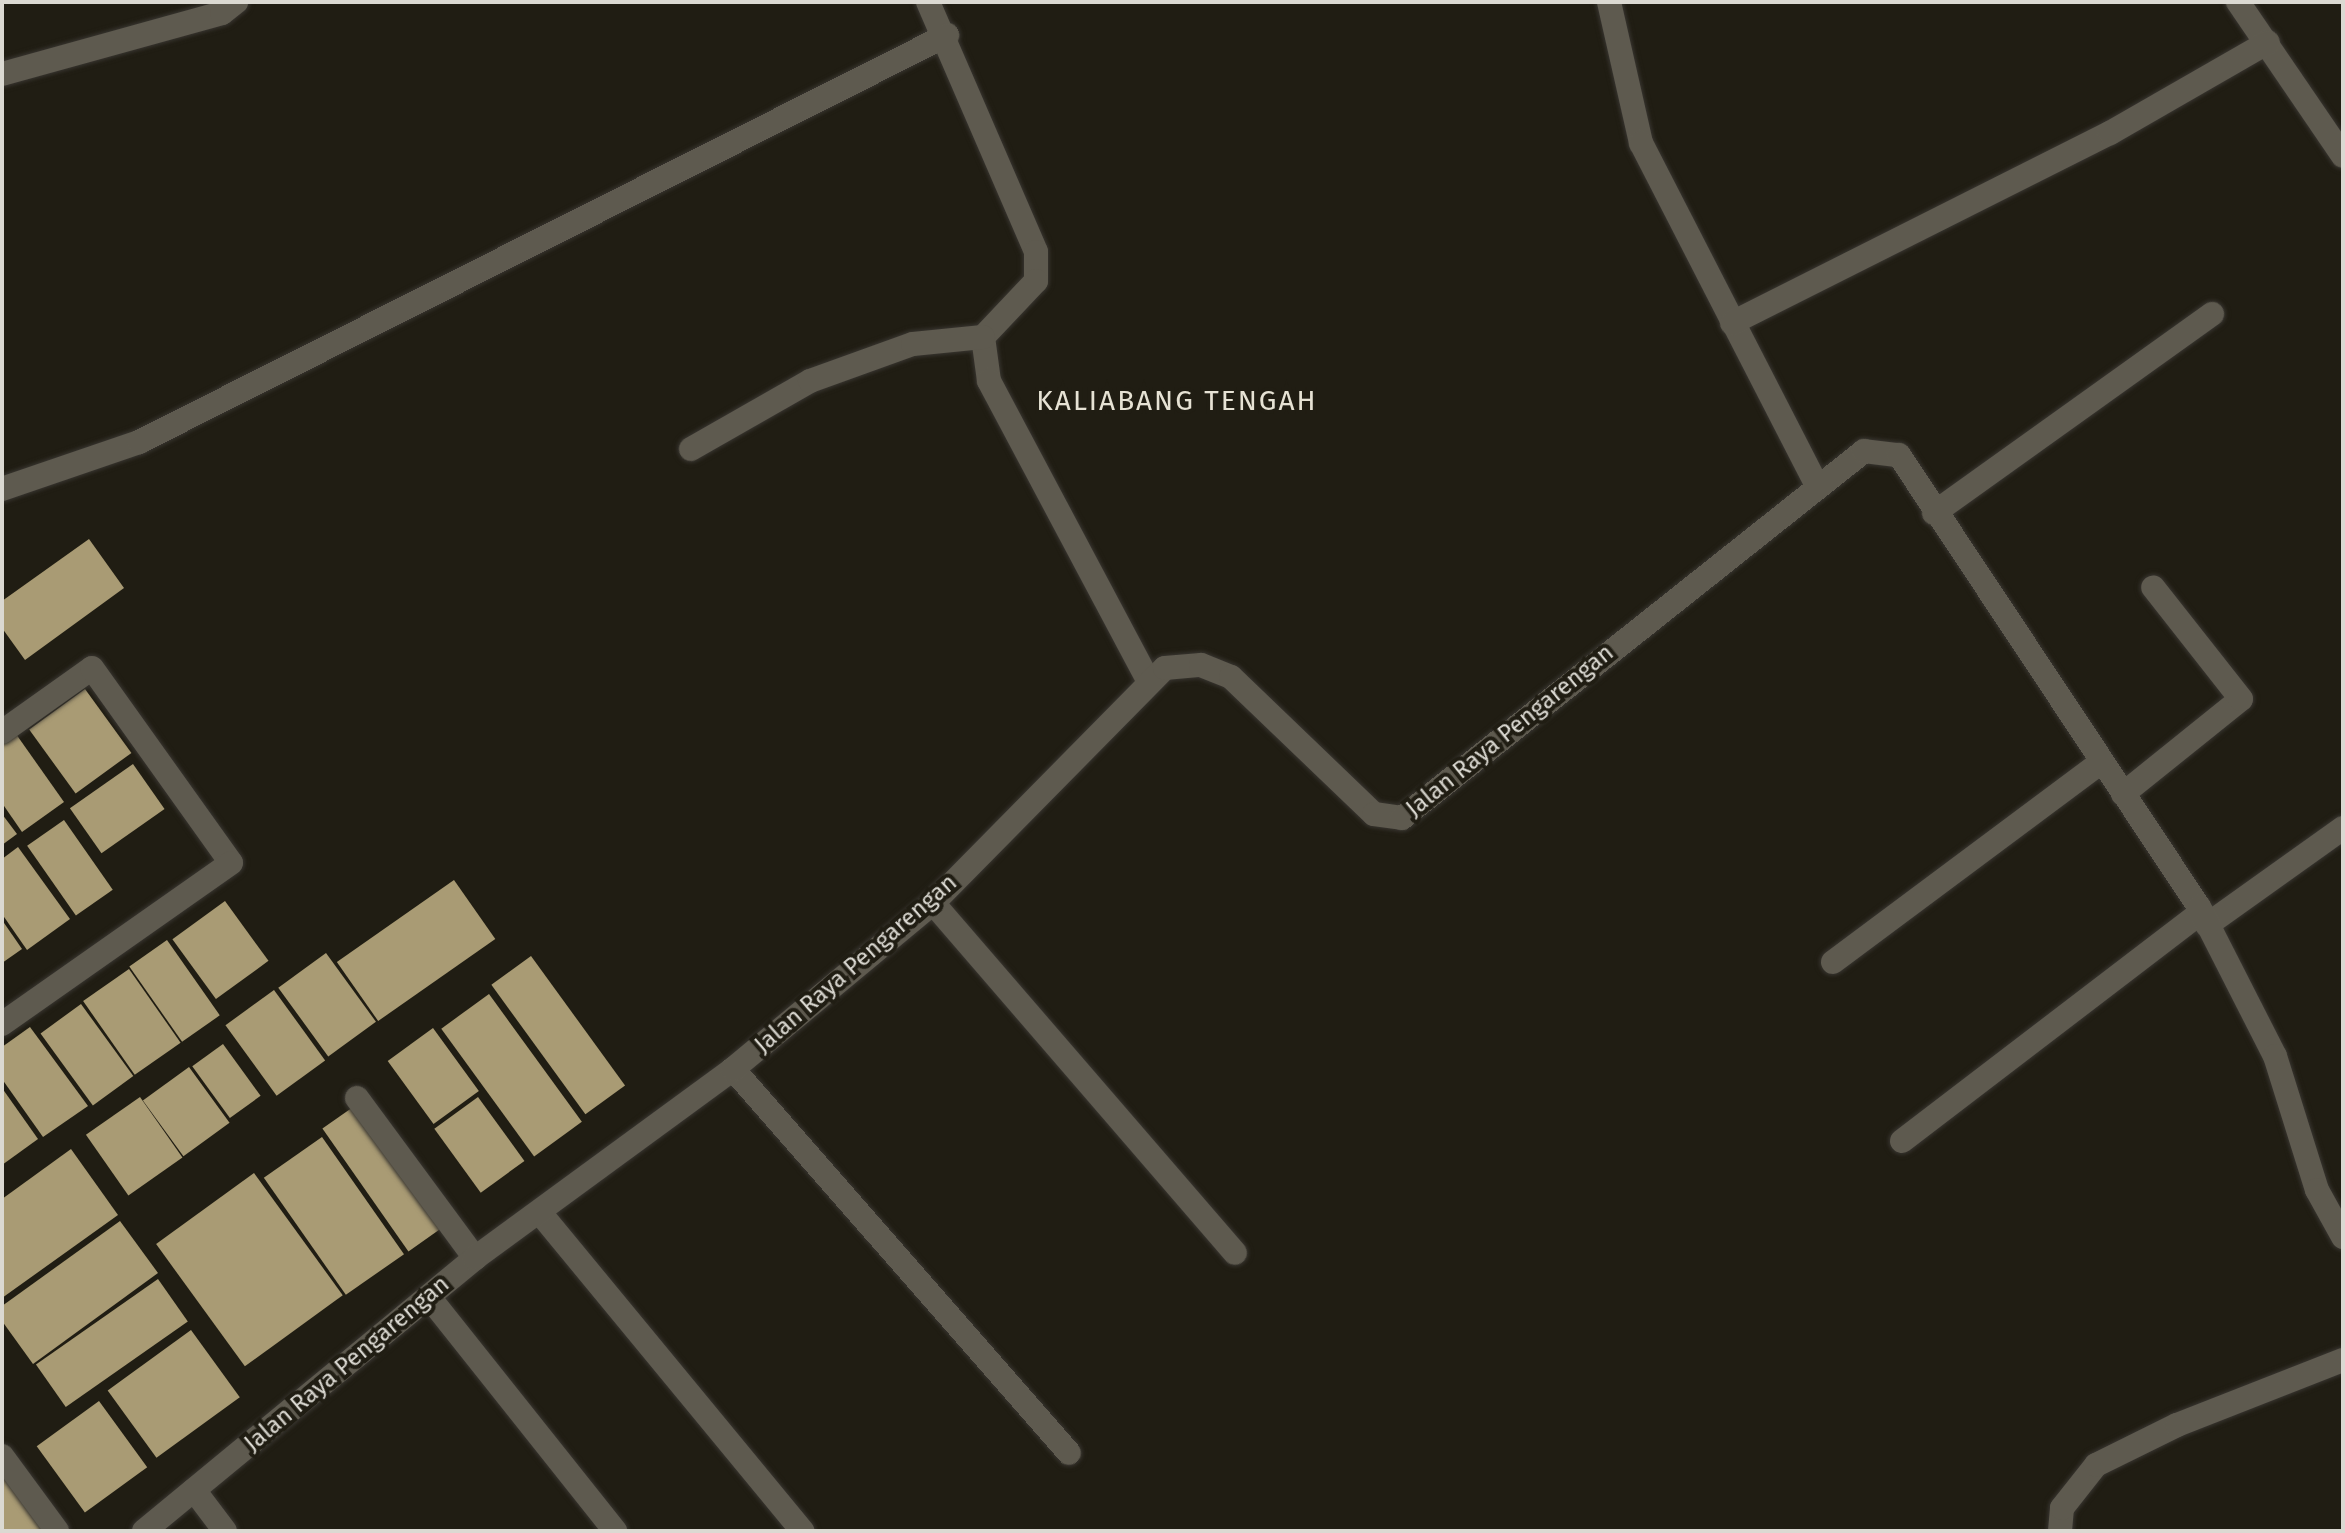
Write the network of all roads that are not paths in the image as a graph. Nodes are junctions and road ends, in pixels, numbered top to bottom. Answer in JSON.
{"nodes":[{"id":1,"x":236,"y":2,"type":"edge"},
{"id":2,"x":928,"y":2,"type":"edge"},
{"id":3,"x":1609,"y":2,"type":"edge"},
{"id":4,"x":2238,"y":2,"type":"edge"},
{"id":5,"x":947,"y":35,"type":"junction"},
{"id":6,"x":2268,"y":42,"type":"junction"},
{"id":7,"x":2,"y":74,"type":"edge"},
{"id":8,"x":2343,"y":156,"type":"edge"},
{"id":9,"x":2212,"y":314,"type":"dead end"},
{"id":10,"x":1732,"y":323,"type":"junction"},
{"id":11,"x":983,"y":337,"type":"junction"},
{"id":12,"x":691,"y":449,"type":"dead end"},
{"id":13,"x":1816,"y":483,"type":"junction"},
{"id":14,"x":2,"y":489,"type":"edge"},
{"id":15,"x":1934,"y":513,"type":"junction"},
{"id":16,"x":2153,"y":587,"type":"dead end"},
{"id":17,"x":1149,"y":682,"type":"junction"},
{"id":18,"x":2,"y":732,"type":"edge"},
{"id":19,"x":2101,"y":762,"type":"junction"},
{"id":20,"x":2123,"y":794,"type":"junction"},
{"id":21,"x":2343,"y":828,"type":"edge"},
{"id":22,"x":933,"y":903,"type":"junction"},
{"id":23,"x":2204,"y":919,"type":"junction"},
{"id":24,"x":1833,"y":962,"type":"dead end"},
{"id":25,"x":2,"y":1024,"type":"edge"},
{"id":26,"x":733,"y":1069,"type":"junction"},
{"id":27,"x":357,"y":1098,"type":"dead end"},
{"id":28,"x":1902,"y":1141,"type":"dead end"},
{"id":29,"x":2335,"y":1202,"type":"edge"},
{"id":30,"x":541,"y":1214,"type":"junction"},
{"id":31,"x":2343,"y":1237,"type":"edge"},
{"id":32,"x":1235,"y":1253,"type":"dead end"},
{"id":33,"x":475,"y":1258,"type":"junction"},
{"id":34,"x":429,"y":1297,"type":"junction"},
{"id":35,"x":2343,"y":1360,"type":"edge"},
{"id":36,"x":1069,"y":1453,"type":"dead end"},
{"id":37,"x":2,"y":1456,"type":"edge"},
{"id":38,"x":194,"y":1490,"type":"junction"},
{"id":39,"x":57,"y":1531,"type":"edge"},
{"id":40,"x":144,"y":1531,"type":"edge"},
{"id":41,"x":225,"y":1531,"type":"edge"},
{"id":42,"x":615,"y":1531,"type":"edge"},
{"id":43,"x":802,"y":1531,"type":"edge"},
{"id":44,"x":2060,"y":1531,"type":"edge"}],
"edges":[{"from":1,"to":7,"type":"street"},
{"from":2,"to":5,"type":"street"},
{"from":3,"to":10,"type":"street"},
{"from":4,"to":6,"type":"street"},
{"from":5,"to":11,"type":"street"},
{"from":5,"to":14,"type":"street"},
{"from":6,"to":8,"type":"street"},
{"from":6,"to":10,"type":"street"},
{"from":9,"to":15,"type":"street"},
{"from":10,"to":13,"type":"street"},
{"from":11,"to":12,"type":"street"},
{"from":11,"to":17,"type":"street"},
{"from":13,"to":15,"type":"street","name":"Jalan Raya Pengarengan"},
{"from":13,"to":17,"type":"street","name":"Jalan Raya Pengarengan"},
{"from":15,"to":19,"type":"street","name":"Jalan Raya Pengarengan"},
{"from":16,"to":20,"type":"street"},
{"from":17,"to":22,"type":"street","name":"Jalan Raya Pengarengan"},
{"from":18,"to":25,"type":"street"},
{"from":19,"to":20,"type":"street","name":"Jalan Raya Pengarengan"},
{"from":19,"to":24,"type":"street"},
{"from":20,"to":23,"type":"street","name":"Jalan Raya Pengarengan"},
{"from":21,"to":23,"type":"street"},
{"from":22,"to":26,"type":"street","name":"Jalan Raya Pengarengan"},
{"from":22,"to":32,"type":"street"},
{"from":23,"to":28,"type":"street"},
{"from":23,"to":29,"type":"street","name":"Jalan Raya Pengarengan"},
{"from":26,"to":30,"type":"street","name":"Jalan Raya Pengarengan"},
{"from":26,"to":36,"type":"street"},
{"from":27,"to":33,"type":"street"},
{"from":29,"to":31,"type":"street","name":"Jalan Raya Pengarengan"},
{"from":30,"to":33,"type":"street","name":"Jalan Raya Pengarengan"},
{"from":30,"to":43,"type":"street"},
{"from":33,"to":34,"type":"street","name":"Jalan Raya Pengarengan"},
{"from":34,"to":38,"type":"street","name":"Jalan Raya Pengarengan"},
{"from":34,"to":42,"type":"street"},
{"from":35,"to":44,"type":"street"},
{"from":37,"to":39,"type":"street"},
{"from":38,"to":40,"type":"street","name":"Jalan Raya Pengarengan"},
{"from":38,"to":41,"type":"street"}]}
